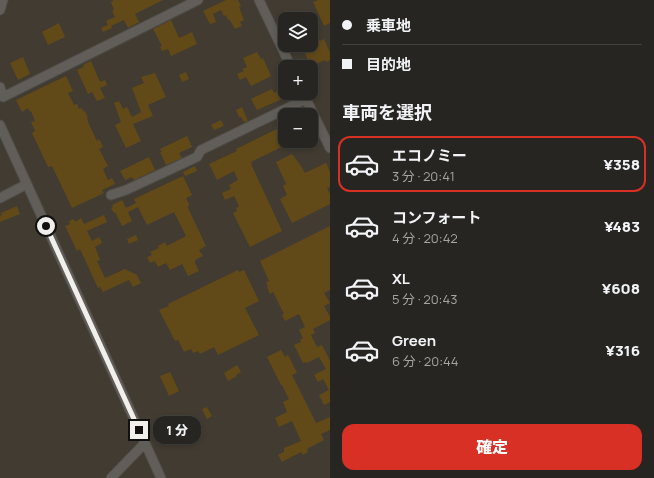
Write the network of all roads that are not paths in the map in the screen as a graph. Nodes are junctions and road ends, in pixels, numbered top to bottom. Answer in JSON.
{"nodes":[{"id":1,"x":3,"y":0,"type":"edge"},
{"id":2,"x":198,"y":0,"type":"edge"},
{"id":3,"x":259,"y":0,"type":"edge"},
{"id":4,"x":0,"y":10,"type":"edge"},
{"id":5,"x":288,"y":60,"type":"edge"},
{"id":6,"x":0,"y":87,"type":"edge"},
{"id":7,"x":297,"y":100,"type":"edge"},
{"id":8,"x":307,"y":100,"type":"edge"},
{"id":9,"x":0,"y":125,"type":"edge"},
{"id":10,"x":330,"y":148,"type":"edge"},
{"id":11,"x":27,"y":184,"type":"junction"},
{"id":12,"x":111,"y":196,"type":"dead end"},
{"id":13,"x":0,"y":198,"type":"edge"},
{"id":14,"x":145,"y":443,"type":"junction"},
{"id":15,"x":111,"y":478,"type":"edge"},
{"id":16,"x":161,"y":478,"type":"edge"}],
"edges":[{"from":1,"to":4,"type":"lane"},
{"from":2,"to":6,"type":"lane"},
{"from":3,"to":5,"type":"lane"},
{"from":7,"to":12,"type":"lane"},
{"from":8,"to":10,"type":"lane"},
{"from":9,"to":11,"type":"lane"},
{"from":11,"to":13,"type":"lane"},
{"from":11,"to":14,"type":"lane"},
{"from":14,"to":15,"type":"lane"},
{"from":14,"to":16,"type":"lane"}]}
